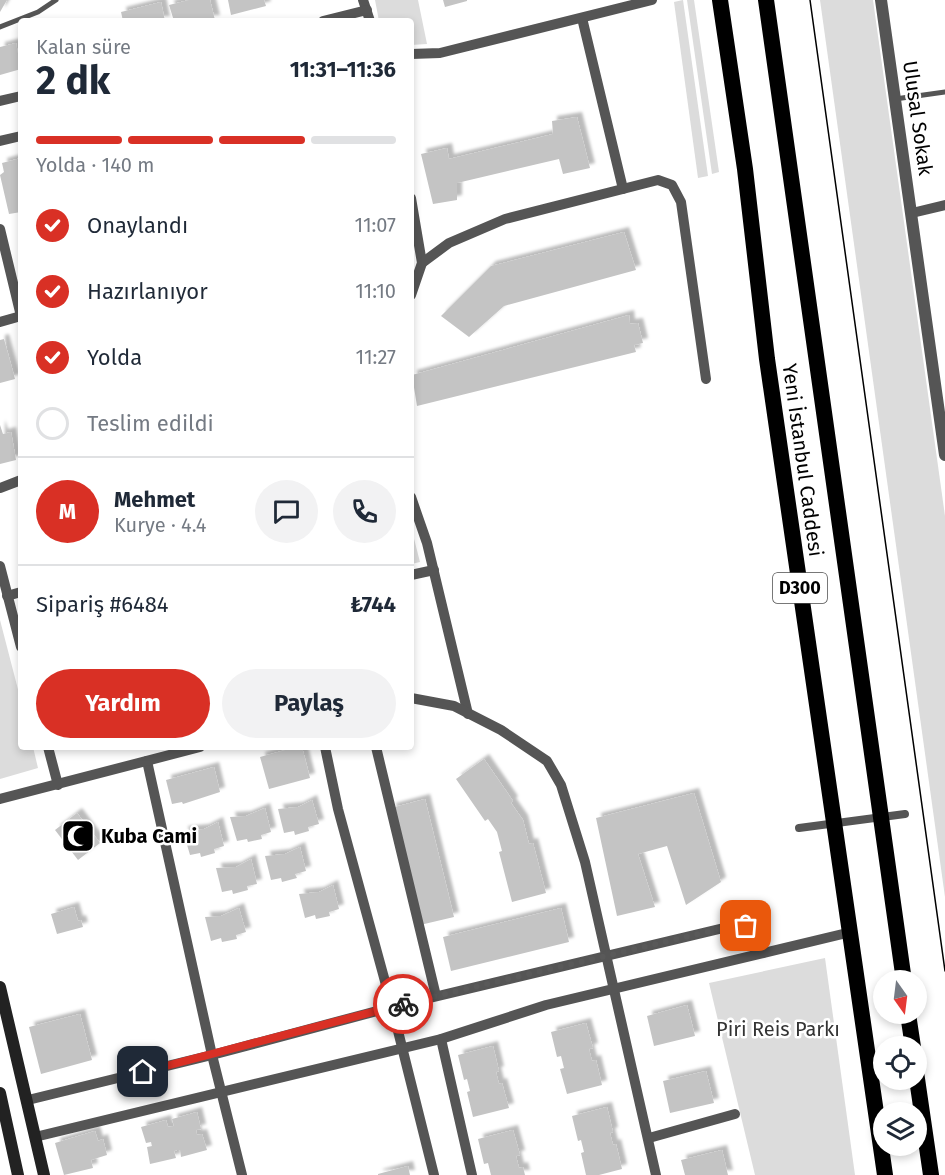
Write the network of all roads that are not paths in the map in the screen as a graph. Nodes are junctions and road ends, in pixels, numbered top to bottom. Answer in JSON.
{"nodes":[{"id":1,"x":57,"y":0,"type":"edge"},
{"id":2,"x":720,"y":0,"type":"edge"},
{"id":3,"x":766,"y":0,"type":"edge"},
{"id":4,"x":881,"y":0,"type":"edge"},
{"id":5,"x":645,"y":1,"type":"edge"},
{"id":6,"x":367,"y":10,"type":"edge"},
{"id":7,"x":23,"y":18,"type":"edge"},
{"id":8,"x":335,"y":18,"type":"edge"},
{"id":9,"x":582,"y":18,"type":"junction"},
{"id":10,"x":18,"y":20,"type":"edge"},
{"id":11,"x":0,"y":27,"type":"edge"},
{"id":12,"x":414,"y":54,"type":"edge"},
{"id":13,"x":945,"y":92,"type":"edge"},
{"id":14,"x":18,"y":97,"type":"edge"},
{"id":15,"x":895,"y":99,"type":"junction"},
{"id":16,"x":0,"y":101,"type":"edge"},
{"id":17,"x":18,"y":137,"type":"edge"},
{"id":18,"x":0,"y":141,"type":"edge"},
{"id":19,"x":623,"y":189,"type":"junction"},
{"id":20,"x":945,"y":205,"type":"edge"},
{"id":21,"x":414,"y":211,"type":"edge"},
{"id":22,"x":912,"y":213,"type":"junction"},
{"id":23,"x":0,"y":229,"type":"edge"},
{"id":24,"x":422,"y":263,"type":"junction"},
{"id":25,"x":414,"y":286,"type":"edge"},
{"id":26,"x":18,"y":304,"type":"edge"},
{"id":27,"x":18,"y":317,"type":"edge"},
{"id":28,"x":0,"y":322,"type":"edge"},
{"id":29,"x":706,"y":379,"type":"dead end"},
{"id":30,"x":945,"y":455,"type":"edge"},
{"id":31,"x":18,"y":481,"type":"edge"},
{"id":32,"x":0,"y":488,"type":"edge"},
{"id":33,"x":414,"y":508,"type":"edge"},
{"id":34,"x":0,"y":566,"type":"edge"},
{"id":35,"x":434,"y":570,"type":"junction"},
{"id":36,"x":414,"y":574,"type":"edge"},
{"id":37,"x":18,"y":593,"type":"edge"},
{"id":38,"x":7,"y":596,"type":"junction"},
{"id":39,"x":18,"y":636,"type":"edge"},
{"id":40,"x":414,"y":699,"type":"edge"},
{"id":41,"x":468,"y":714,"type":"junction"},
{"id":42,"x":49,"y":750,"type":"edge"},
{"id":43,"x":189,"y":750,"type":"edge"},
{"id":44,"x":326,"y":750,"type":"edge"},
{"id":45,"x":377,"y":750,"type":"edge"},
{"id":46,"x":147,"y":761,"type":"junction"},
{"id":47,"x":58,"y":785,"type":"junction"},
{"id":48,"x":0,"y":799,"type":"edge"},
{"id":49,"x":904,"y":814,"type":"dead end"},
{"id":50,"x":799,"y":828,"type":"dead end"},
{"id":51,"x":850,"y":932,"type":"junction"},
{"id":52,"x":763,"y":953,"type":"junction"},
{"id":53,"x":607,"y":956,"type":"junction"},
{"id":54,"x":902,"y":970,"type":"edge"},
{"id":55,"x":0,"y":987,"type":"edge"},
{"id":56,"x":614,"y":989,"type":"junction"},
{"id":57,"x":436,"y":996,"type":"junction"},
{"id":58,"x":392,"y":1007,"type":"junction"},
{"id":59,"x":441,"y":1039,"type":"junction"},
{"id":60,"x":402,"y":1049,"type":"junction"},
{"id":61,"x":212,"y":1055,"type":"junction"},
{"id":62,"x":919,"y":1090,"type":"edge"},
{"id":63,"x":222,"y":1092,"type":"junction"},
{"id":64,"x":0,"y":1093,"type":"edge"},
{"id":65,"x":28,"y":1100,"type":"junction"},
{"id":66,"x":2,"y":1108,"type":"edge"},
{"id":67,"x":735,"y":1114,"type":"dead end"},
{"id":68,"x":35,"y":1137,"type":"junction"},
{"id":69,"x":649,"y":1138,"type":"junction"},
{"id":70,"x":6,"y":1144,"type":"edge"},
{"id":71,"x":18,"y":1175,"type":"edge"},
{"id":72,"x":44,"y":1175,"type":"edge"},
{"id":73,"x":242,"y":1175,"type":"edge"},
{"id":74,"x":434,"y":1175,"type":"edge"},
{"id":75,"x":472,"y":1175,"type":"edge"},
{"id":76,"x":656,"y":1175,"type":"edge"},
{"id":77,"x":885,"y":1175,"type":"edge"},
{"id":78,"x":931,"y":1175,"type":"edge"}],
"edges":[{"from":1,"to":7,"type":"lane"},
{"from":2,"to":51,"type":"highway","name":"Yeni İstanbul Caddesi","number":"D300"},
{"from":3,"to":54,"type":"highway","name":"Yeni İstanbul Caddesi","number":"D300"},
{"from":4,"to":15,"type":"street","name":"Ulusal Sokak"},
{"from":5,"to":9,"type":"street"},
{"from":6,"to":8,"type":"street"},
{"from":9,"to":12,"type":"street"},
{"from":9,"to":19,"type":"street"},
{"from":10,"to":11,"type":"lane"},
{"from":13,"to":15,"type":"lane"},
{"from":14,"to":16,"type":"street"},
{"from":15,"to":22,"type":"street","name":"Ulusal Sokak"},
{"from":17,"to":18,"type":"street"},
{"from":19,"to":24,"type":"street"},
{"from":19,"to":29,"type":"street"},
{"from":20,"to":22,"type":"street"},
{"from":21,"to":24,"type":"street"},
{"from":22,"to":30,"type":"street","name":"Ulusal Sokak"},
{"from":23,"to":26,"type":"street"},
{"from":24,"to":25,"type":"street"},
{"from":27,"to":28,"type":"street"},
{"from":31,"to":32,"type":"street"},
{"from":33,"to":35,"type":"street"},
{"from":34,"to":38,"type":"street"},
{"from":35,"to":36,"type":"street"},
{"from":35,"to":41,"type":"street"},
{"from":37,"to":38,"type":"street"},
{"from":38,"to":39,"type":"street"},
{"from":40,"to":41,"type":"street"},
{"from":41,"to":53,"type":"street"},
{"from":42,"to":47,"type":"street"},
{"from":43,"to":46,"type":"street"},
{"from":44,"to":58,"type":"street"},
{"from":45,"to":57,"type":"street"},
{"from":46,"to":47,"type":"street"},
{"from":46,"to":61,"type":"street"},
{"from":47,"to":48,"type":"street"},
{"from":49,"to":50,"type":"street"},
{"from":51,"to":52,"type":"street"},
{"from":51,"to":77,"type":"highway","name":"Yeni İstanbul Caddesi","number":"D300"},
{"from":52,"to":53,"type":"street"},
{"from":52,"to":56,"type":"street"},
{"from":53,"to":56,"type":"street"},
{"from":53,"to":57,"type":"street"},
{"from":55,"to":65,"type":"main road"},
{"from":56,"to":59,"type":"street"},
{"from":56,"to":69,"type":"street"},
{"from":57,"to":58,"type":"street"},
{"from":58,"to":60,"type":"street"},
{"from":58,"to":61,"type":"street"},
{"from":59,"to":60,"type":"street"},
{"from":59,"to":75,"type":"street"},
{"from":60,"to":63,"type":"street"},
{"from":60,"to":74,"type":"street"},
{"from":61,"to":63,"type":"street"},
{"from":61,"to":65,"type":"street"},
{"from":62,"to":78,"type":"highway"},
{"from":63,"to":68,"type":"street"},
{"from":63,"to":73,"type":"street"},
{"from":64,"to":66,"type":"main road"},
{"from":65,"to":68,"type":"main road"},
{"from":66,"to":70,"type":"main road"},
{"from":67,"to":69,"type":"street"},
{"from":68,"to":72,"type":"main road"},
{"from":69,"to":76,"type":"street"},
{"from":70,"to":71,"type":"main road"}]}
